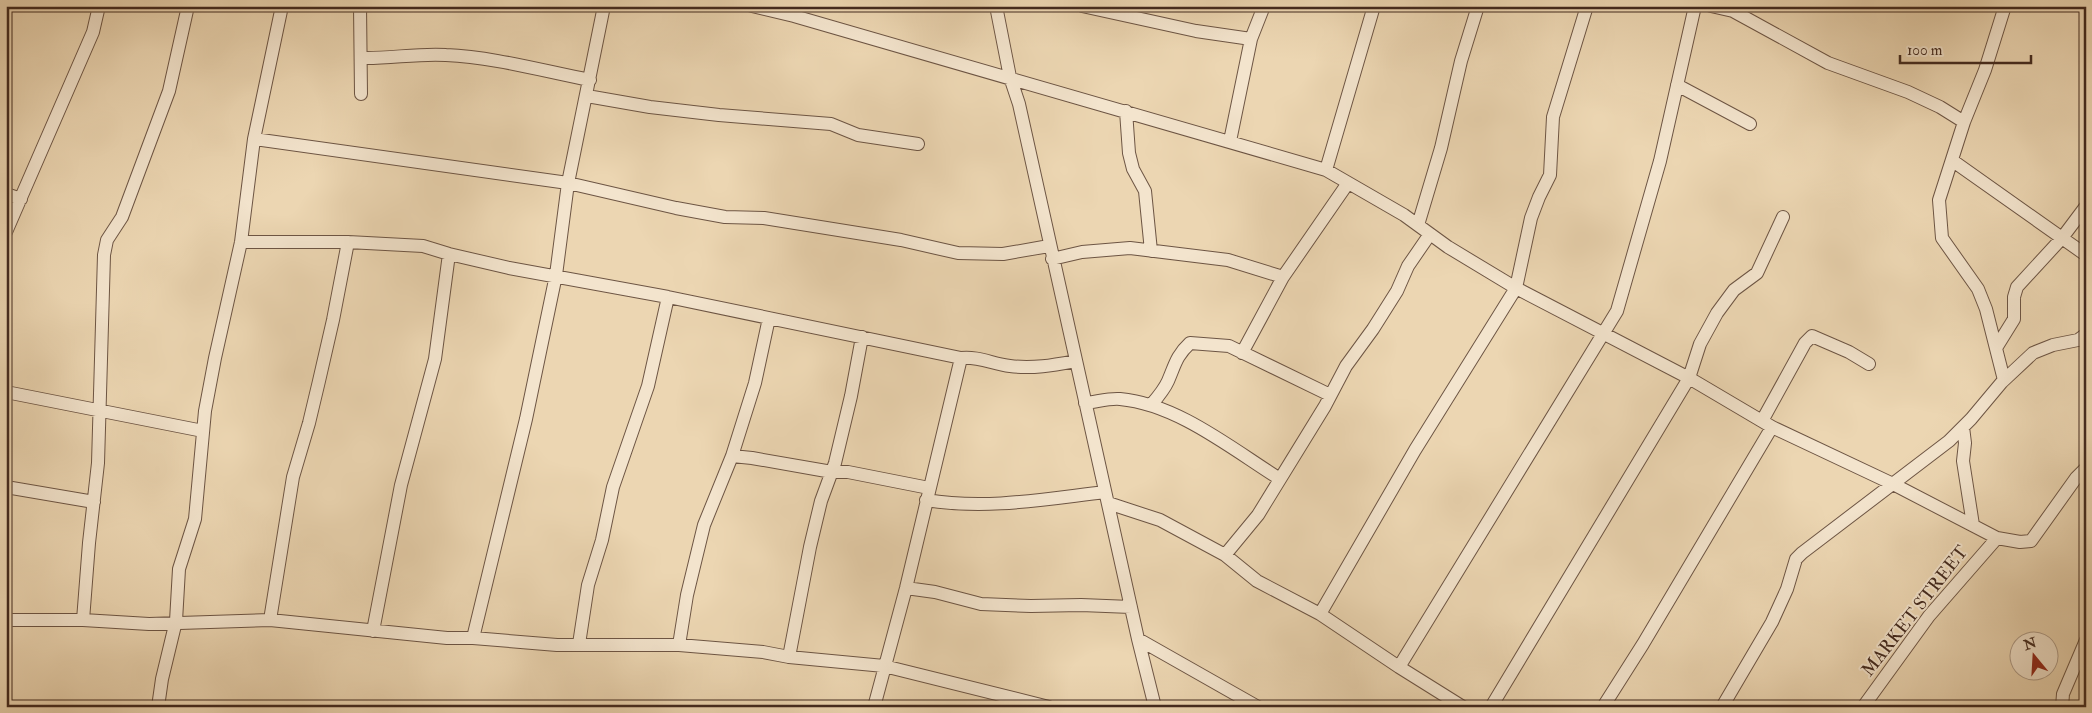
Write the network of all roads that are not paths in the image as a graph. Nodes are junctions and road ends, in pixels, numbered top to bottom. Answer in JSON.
{"nodes":[{"id":1,"x":99,"y":6,"type":"edge"},
{"id":2,"x":188,"y":6,"type":"edge"},
{"id":3,"x":282,"y":6,"type":"edge"},
{"id":4,"x":360,"y":6,"type":"edge"},
{"id":5,"x":604,"y":6,"type":"edge"},
{"id":6,"x":752,"y":6,"type":"edge"},
{"id":7,"x":996,"y":6,"type":"edge"},
{"id":8,"x":1082,"y":6,"type":"edge"},
{"id":9,"x":1264,"y":6,"type":"edge"},
{"id":10,"x":1374,"y":6,"type":"edge"},
{"id":11,"x":1478,"y":6,"type":"edge"},
{"id":12,"x":1587,"y":6,"type":"edge"},
{"id":13,"x":1695,"y":6,"type":"edge"},
{"id":14,"x":1712,"y":6,"type":"edge"},
{"id":15,"x":2005,"y":6,"type":"edge"},
{"id":16,"x":793,"y":11,"type":"edge"},
{"id":17,"x":1251,"y":39,"type":"junction"},
{"id":18,"x":361,"y":58,"type":"junction"},
{"id":19,"x":1010,"y":77,"type":"junction"},
{"id":20,"x":590,"y":80,"type":"junction"},
{"id":21,"x":1677,"y":85,"type":"junction"},
{"id":22,"x":361,"y":94,"type":"dead end"},
{"id":23,"x":587,"y":96,"type":"junction"},
{"id":24,"x":1126,"y":111,"type":"junction"},
{"id":25,"x":1964,"y":122,"type":"junction"},
{"id":26,"x":1750,"y":124,"type":"dead end"},
{"id":27,"x":254,"y":140,"type":"junction"},
{"id":28,"x":1230,"y":141,"type":"junction"},
{"id":29,"x":918,"y":144,"type":"dead end"},
{"id":30,"x":1953,"y":160,"type":"junction"},
{"id":31,"x":1326,"y":170,"type":"junction"},
{"id":32,"x":568,"y":182,"type":"junction"},
{"id":33,"x":1348,"y":183,"type":"junction"},
{"id":34,"x":6,"y":194,"type":"edge"},
{"id":35,"x":21,"y":199,"type":"junction"},
{"id":36,"x":2086,"y":206,"type":"edge"},
{"id":37,"x":1783,"y":217,"type":"dead end"},
{"id":38,"x":1418,"y":225,"type":"junction"},
{"id":39,"x":6,"y":232,"type":"edge"},
{"id":40,"x":1430,"y":234,"type":"junction"},
{"id":41,"x":2062,"y":238,"type":"junction"},
{"id":42,"x":240,"y":242,"type":"junction"},
{"id":43,"x":348,"y":242,"type":"junction"},
{"id":44,"x":1049,"y":246,"type":"junction"},
{"id":45,"x":1151,"y":250,"type":"junction"},
{"id":46,"x":449,"y":254,"type":"junction"},
{"id":47,"x":2086,"y":255,"type":"edge"},
{"id":48,"x":1052,"y":259,"type":"junction"},
{"id":49,"x":556,"y":275,"type":"junction"},
{"id":50,"x":1282,"y":277,"type":"junction"},
{"id":51,"x":1516,"y":288,"type":"junction"},
{"id":52,"x":668,"y":297,"type":"junction"},
{"id":53,"x":770,"y":318,"type":"junction"},
{"id":54,"x":1605,"y":333,"type":"junction"},
{"id":55,"x":2086,"y":334,"type":"edge"},
{"id":56,"x":862,"y":337,"type":"junction"},
{"id":57,"x":1996,"y":348,"type":"junction"},
{"id":58,"x":1242,"y":353,"type":"junction"},
{"id":59,"x":961,"y":358,"type":"junction"},
{"id":60,"x":1076,"y":361,"type":"junction"},
{"id":61,"x":1869,"y":364,"type":"dead end"},
{"id":62,"x":1689,"y":378,"type":"junction"},
{"id":63,"x":2004,"y":380,"type":"junction"},
{"id":64,"x":6,"y":392,"type":"edge"},
{"id":65,"x":1330,"y":395,"type":"junction"},
{"id":66,"x":1085,"y":403,"type":"junction"},
{"id":67,"x":1152,"y":405,"type":"junction"},
{"id":68,"x":100,"y":410,"type":"junction"},
{"id":69,"x":1767,"y":424,"type":"junction"},
{"id":70,"x":1963,"y":427,"type":"junction"},
{"id":71,"x":204,"y":431,"type":"junction"},
{"id":72,"x":732,"y":456,"type":"junction"},
{"id":73,"x":2086,"y":468,"type":"edge"},
{"id":74,"x":832,"y":472,"type":"junction"},
{"id":75,"x":1280,"y":480,"type":"junction"},
{"id":76,"x":1893,"y":484,"type":"junction"},
{"id":77,"x":6,"y":488,"type":"edge"},
{"id":78,"x":928,"y":494,"type":"junction"},
{"id":79,"x":1106,"y":498,"type":"junction"},
{"id":80,"x":94,"y":502,"type":"junction"},
{"id":81,"x":1973,"y":525,"type":"junction"},
{"id":82,"x":1997,"y":538,"type":"junction"},
{"id":83,"x":1225,"y":555,"type":"junction"},
{"id":84,"x":906,"y":588,"type":"junction"},
{"id":85,"x":1130,"y":607,"type":"junction"},
{"id":86,"x":1320,"y":614,"type":"junction"},
{"id":87,"x":6,"y":620,"type":"edge"},
{"id":88,"x":83,"y":620,"type":"junction"},
{"id":89,"x":270,"y":620,"type":"junction"},
{"id":90,"x":176,"y":621,"type":"junction"},
{"id":91,"x":372,"y":632,"type":"junction"},
{"id":92,"x":473,"y":638,"type":"junction"},
{"id":93,"x":1138,"y":639,"type":"junction"},
{"id":94,"x":2086,"y":640,"type":"edge"},
{"id":95,"x":579,"y":644,"type":"junction"},
{"id":96,"x":679,"y":645,"type":"junction"},
{"id":97,"x":789,"y":657,"type":"junction"},
{"id":98,"x":884,"y":666,"type":"junction"},
{"id":99,"x":1399,"y":667,"type":"junction"},
{"id":100,"x":158,"y":707,"type":"edge"},
{"id":101,"x":874,"y":707,"type":"edge"},
{"id":102,"x":1049,"y":707,"type":"edge"},
{"id":103,"x":1155,"y":707,"type":"edge"},
{"id":104,"x":1258,"y":707,"type":"edge"},
{"id":105,"x":1463,"y":707,"type":"edge"},
{"id":106,"x":1490,"y":707,"type":"edge"},
{"id":107,"x":1603,"y":707,"type":"edge"},
{"id":108,"x":1722,"y":707,"type":"edge"},
{"id":109,"x":1864,"y":707,"type":"edge"},
{"id":110,"x":2062,"y":707,"type":"edge"}],
"edges":[{"from":1,"to":35,"type":"street"},
{"from":2,"to":68,"type":"street"},
{"from":3,"to":27,"type":"street"},
{"from":4,"to":18,"type":"street"},
{"from":5,"to":20,"type":"street"},
{"from":6,"to":16,"type":"street"},
{"from":7,"to":19,"type":"street"},
{"from":8,"to":17,"type":"street"},
{"from":9,"to":17,"type":"street"},
{"from":10,"to":31,"type":"street"},
{"from":11,"to":38,"type":"street"},
{"from":12,"to":51,"type":"street"},
{"from":13,"to":21,"type":"street"},
{"from":14,"to":25,"type":"street"},
{"from":15,"to":25,"type":"street"},
{"from":16,"to":19,"type":"street"},
{"from":17,"to":28,"type":"street"},
{"from":18,"to":20,"type":"street"},
{"from":18,"to":22,"type":"street"},
{"from":19,"to":24,"type":"street"},
{"from":19,"to":44,"type":"street"},
{"from":20,"to":23,"type":"street"},
{"from":21,"to":26,"type":"street"},
{"from":21,"to":54,"type":"street"},
{"from":23,"to":29,"type":"street"},
{"from":23,"to":32,"type":"street"},
{"from":24,"to":28,"type":"street"},
{"from":24,"to":45,"type":"street"},
{"from":25,"to":30,"type":"street"},
{"from":27,"to":32,"type":"street"},
{"from":27,"to":42,"type":"street"},
{"from":28,"to":31,"type":"street"},
{"from":30,"to":41,"type":"street"},
{"from":30,"to":57,"type":"street"},
{"from":31,"to":33,"type":"street"},
{"from":32,"to":44,"type":"street"},
{"from":32,"to":49,"type":"street"},
{"from":33,"to":38,"type":"street"},
{"from":33,"to":50,"type":"street"},
{"from":34,"to":35,"type":"street"},
{"from":35,"to":39,"type":"street"},
{"from":36,"to":41,"type":"street"},
{"from":37,"to":62,"type":"street"},
{"from":38,"to":40,"type":"street"},
{"from":40,"to":51,"type":"street"},
{"from":40,"to":65,"type":"street"},
{"from":41,"to":47,"type":"street"},
{"from":41,"to":57,"type":"street"},
{"from":42,"to":43,"type":"street"},
{"from":42,"to":71,"type":"street"},
{"from":43,"to":46,"type":"street"},
{"from":43,"to":89,"type":"street"},
{"from":44,"to":48,"type":"street"},
{"from":45,"to":48,"type":"street"},
{"from":45,"to":50,"type":"street"},
{"from":46,"to":49,"type":"street"},
{"from":46,"to":91,"type":"street"},
{"from":48,"to":60,"type":"street"},
{"from":49,"to":52,"type":"street"},
{"from":49,"to":92,"type":"street"},
{"from":50,"to":58,"type":"street"},
{"from":51,"to":54,"type":"street"},
{"from":51,"to":86,"type":"street"},
{"from":52,"to":53,"type":"street"},
{"from":52,"to":95,"type":"street"},
{"from":53,"to":56,"type":"street"},
{"from":53,"to":72,"type":"street"},
{"from":54,"to":62,"type":"street"},
{"from":54,"to":99,"type":"street"},
{"from":55,"to":63,"type":"street"},
{"from":56,"to":59,"type":"street"},
{"from":56,"to":74,"type":"street"},
{"from":57,"to":63,"type":"street"},
{"from":58,"to":65,"type":"street"},
{"from":58,"to":67,"type":"street"},
{"from":59,"to":60,"type":"street"},
{"from":59,"to":78,"type":"street"},
{"from":60,"to":66,"type":"street"},
{"from":61,"to":69,"type":"street"},
{"from":62,"to":69,"type":"street"},
{"from":62,"to":106,"type":"street"},
{"from":63,"to":70,"type":"street"},
{"from":64,"to":68,"type":"street"},
{"from":65,"to":75,"type":"street"},
{"from":66,"to":67,"type":"street"},
{"from":66,"to":79,"type":"street"},
{"from":67,"to":75,"type":"street"},
{"from":68,"to":71,"type":"street"},
{"from":68,"to":80,"type":"street"},
{"from":69,"to":76,"type":"street"},
{"from":69,"to":107,"type":"street"},
{"from":70,"to":76,"type":"street"},
{"from":70,"to":81,"type":"street"},
{"from":71,"to":90,"type":"street"},
{"from":72,"to":74,"type":"street"},
{"from":72,"to":96,"type":"street"},
{"from":73,"to":82,"type":"street"},
{"from":74,"to":78,"type":"street"},
{"from":74,"to":97,"type":"street"},
{"from":75,"to":83,"type":"street"},
{"from":76,"to":81,"type":"street"},
{"from":76,"to":108,"type":"street"},
{"from":77,"to":80,"type":"street"},
{"from":78,"to":79,"type":"street"},
{"from":78,"to":84,"type":"street"},
{"from":79,"to":83,"type":"street"},
{"from":79,"to":85,"type":"street"},
{"from":80,"to":88,"type":"street"},
{"from":81,"to":82,"type":"street"},
{"from":82,"to":109,"type":"street","name":"MARKET STREET"},
{"from":83,"to":86,"type":"street"},
{"from":84,"to":85,"type":"street"},
{"from":84,"to":98,"type":"street"},
{"from":85,"to":93,"type":"street"},
{"from":86,"to":99,"type":"street"},
{"from":87,"to":88,"type":"street"},
{"from":88,"to":90,"type":"street"},
{"from":89,"to":90,"type":"street"},
{"from":89,"to":91,"type":"street"},
{"from":90,"to":100,"type":"street"},
{"from":91,"to":92,"type":"street"},
{"from":92,"to":95,"type":"street"},
{"from":93,"to":103,"type":"street"},
{"from":93,"to":104,"type":"street"},
{"from":94,"to":110,"type":"street"},
{"from":95,"to":96,"type":"street"},
{"from":96,"to":97,"type":"street"},
{"from":97,"to":98,"type":"street"},
{"from":98,"to":101,"type":"street"},
{"from":98,"to":102,"type":"street"},
{"from":99,"to":105,"type":"street"}]}
